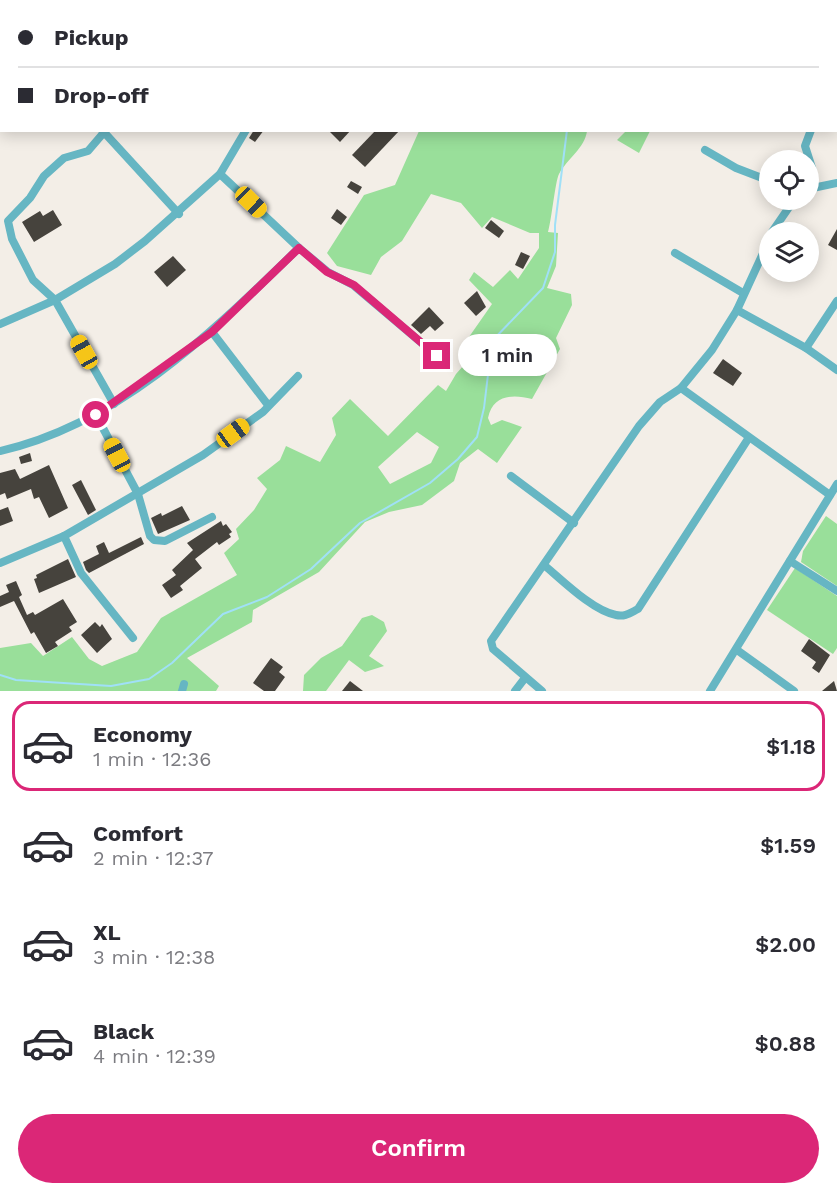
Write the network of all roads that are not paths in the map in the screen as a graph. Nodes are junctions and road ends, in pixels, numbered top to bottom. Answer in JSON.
{"nodes":[{"id":1,"x":103,"y":132,"type":"edge"},
{"id":2,"x":105,"y":132,"type":"edge"},
{"id":3,"x":245,"y":132,"type":"edge"},
{"id":4,"x":810,"y":132,"type":"edge"},
{"id":5,"x":705,"y":150,"type":"dead end"},
{"id":6,"x":806,"y":150,"type":"edge"},
{"id":7,"x":220,"y":174,"type":"junction"},
{"id":8,"x":759,"y":177,"type":"edge"},
{"id":9,"x":837,"y":183,"type":"edge"},
{"id":10,"x":819,"y":187,"type":"edge"},
{"id":11,"x":179,"y":214,"type":"junction"},
{"id":12,"x":299,"y":248,"type":"junction"},
{"id":13,"x":675,"y":253,"type":"dead end"},
{"id":14,"x":759,"y":260,"type":"edge"},
{"id":15,"x":743,"y":293,"type":"junction"},
{"id":16,"x":55,"y":300,"type":"junction"},
{"id":17,"x":837,"y":301,"type":"edge"},
{"id":18,"x":737,"y":310,"type":"junction"},
{"id":19,"x":0,"y":324,"type":"edge"},
{"id":20,"x":212,"y":332,"type":"junction"},
{"id":21,"x":806,"y":348,"type":"junction"},
{"id":22,"x":437,"y":356,"type":"dead end"},
{"id":23,"x":837,"y":370,"type":"edge"},
{"id":24,"x":298,"y":376,"type":"dead end"},
{"id":25,"x":681,"y":388,"type":"junction"},
{"id":26,"x":114,"y":404,"type":"junction"},
{"id":27,"x":268,"y":405,"type":"junction"},
{"id":28,"x":96,"y":415,"type":"junction"},
{"id":29,"x":748,"y":439,"type":"junction"},
{"id":30,"x":0,"y":451,"type":"edge"},
{"id":31,"x":511,"y":476,"type":"dead end"},
{"id":32,"x":837,"y":484,"type":"edge"},
{"id":33,"x":138,"y":494,"type":"junction"},
{"id":34,"x":830,"y":495,"type":"junction"},
{"id":35,"x":212,"y":517,"type":"dead end"},
{"id":36,"x":574,"y":523,"type":"junction"},
{"id":37,"x":64,"y":536,"type":"junction"},
{"id":38,"x":790,"y":561,"type":"junction"},
{"id":39,"x":0,"y":563,"type":"edge"},
{"id":40,"x":544,"y":565,"type":"junction"},
{"id":41,"x":837,"y":591,"type":"edge"},
{"id":42,"x":133,"y":638,"type":"dead end"},
{"id":43,"x":737,"y":650,"type":"junction"},
{"id":44,"x":525,"y":678,"type":"junction"},
{"id":45,"x":515,"y":691,"type":"edge"},
{"id":46,"x":542,"y":691,"type":"edge"},
{"id":47,"x":710,"y":691,"type":"edge"},
{"id":48,"x":794,"y":691,"type":"edge"}],
"edges":[{"from":1,"to":16,"type":"street"},
{"from":2,"to":11,"type":"street"},
{"from":3,"to":7,"type":"street"},
{"from":4,"to":6,"type":"street"},
{"from":5,"to":8,"type":"street"},
{"from":7,"to":11,"type":"street"},
{"from":7,"to":12,"type":"street"},
{"from":9,"to":10,"type":"street"},
{"from":11,"to":16,"type":"street"},
{"from":12,"to":20,"type":"street"},
{"from":12,"to":22,"type":"street"},
{"from":13,"to":15,"type":"street"},
{"from":14,"to":15,"type":"street"},
{"from":15,"to":18,"type":"street"},
{"from":16,"to":19,"type":"street"},
{"from":16,"to":26,"type":"street"},
{"from":17,"to":21,"type":"street"},
{"from":18,"to":21,"type":"street"},
{"from":18,"to":25,"type":"street"},
{"from":20,"to":26,"type":"street"},
{"from":20,"to":27,"type":"street"},
{"from":21,"to":23,"type":"street"},
{"from":24,"to":27,"type":"street"},
{"from":25,"to":29,"type":"street"},
{"from":25,"to":36,"type":"street"},
{"from":26,"to":28,"type":"street"},
{"from":27,"to":33,"type":"street"},
{"from":28,"to":30,"type":"street"},
{"from":28,"to":33,"type":"street"},
{"from":29,"to":34,"type":"street"},
{"from":29,"to":40,"type":"street"},
{"from":31,"to":36,"type":"street"},
{"from":32,"to":34,"type":"street"},
{"from":33,"to":35,"type":"street"},
{"from":33,"to":37,"type":"street"},
{"from":34,"to":38,"type":"street"},
{"from":36,"to":40,"type":"street"},
{"from":37,"to":39,"type":"street"},
{"from":37,"to":42,"type":"street"},
{"from":38,"to":41,"type":"street"},
{"from":38,"to":43,"type":"street"},
{"from":40,"to":44,"type":"street"},
{"from":43,"to":47,"type":"street"},
{"from":43,"to":48,"type":"street"},
{"from":44,"to":45,"type":"street"},
{"from":44,"to":46,"type":"street"}]}
